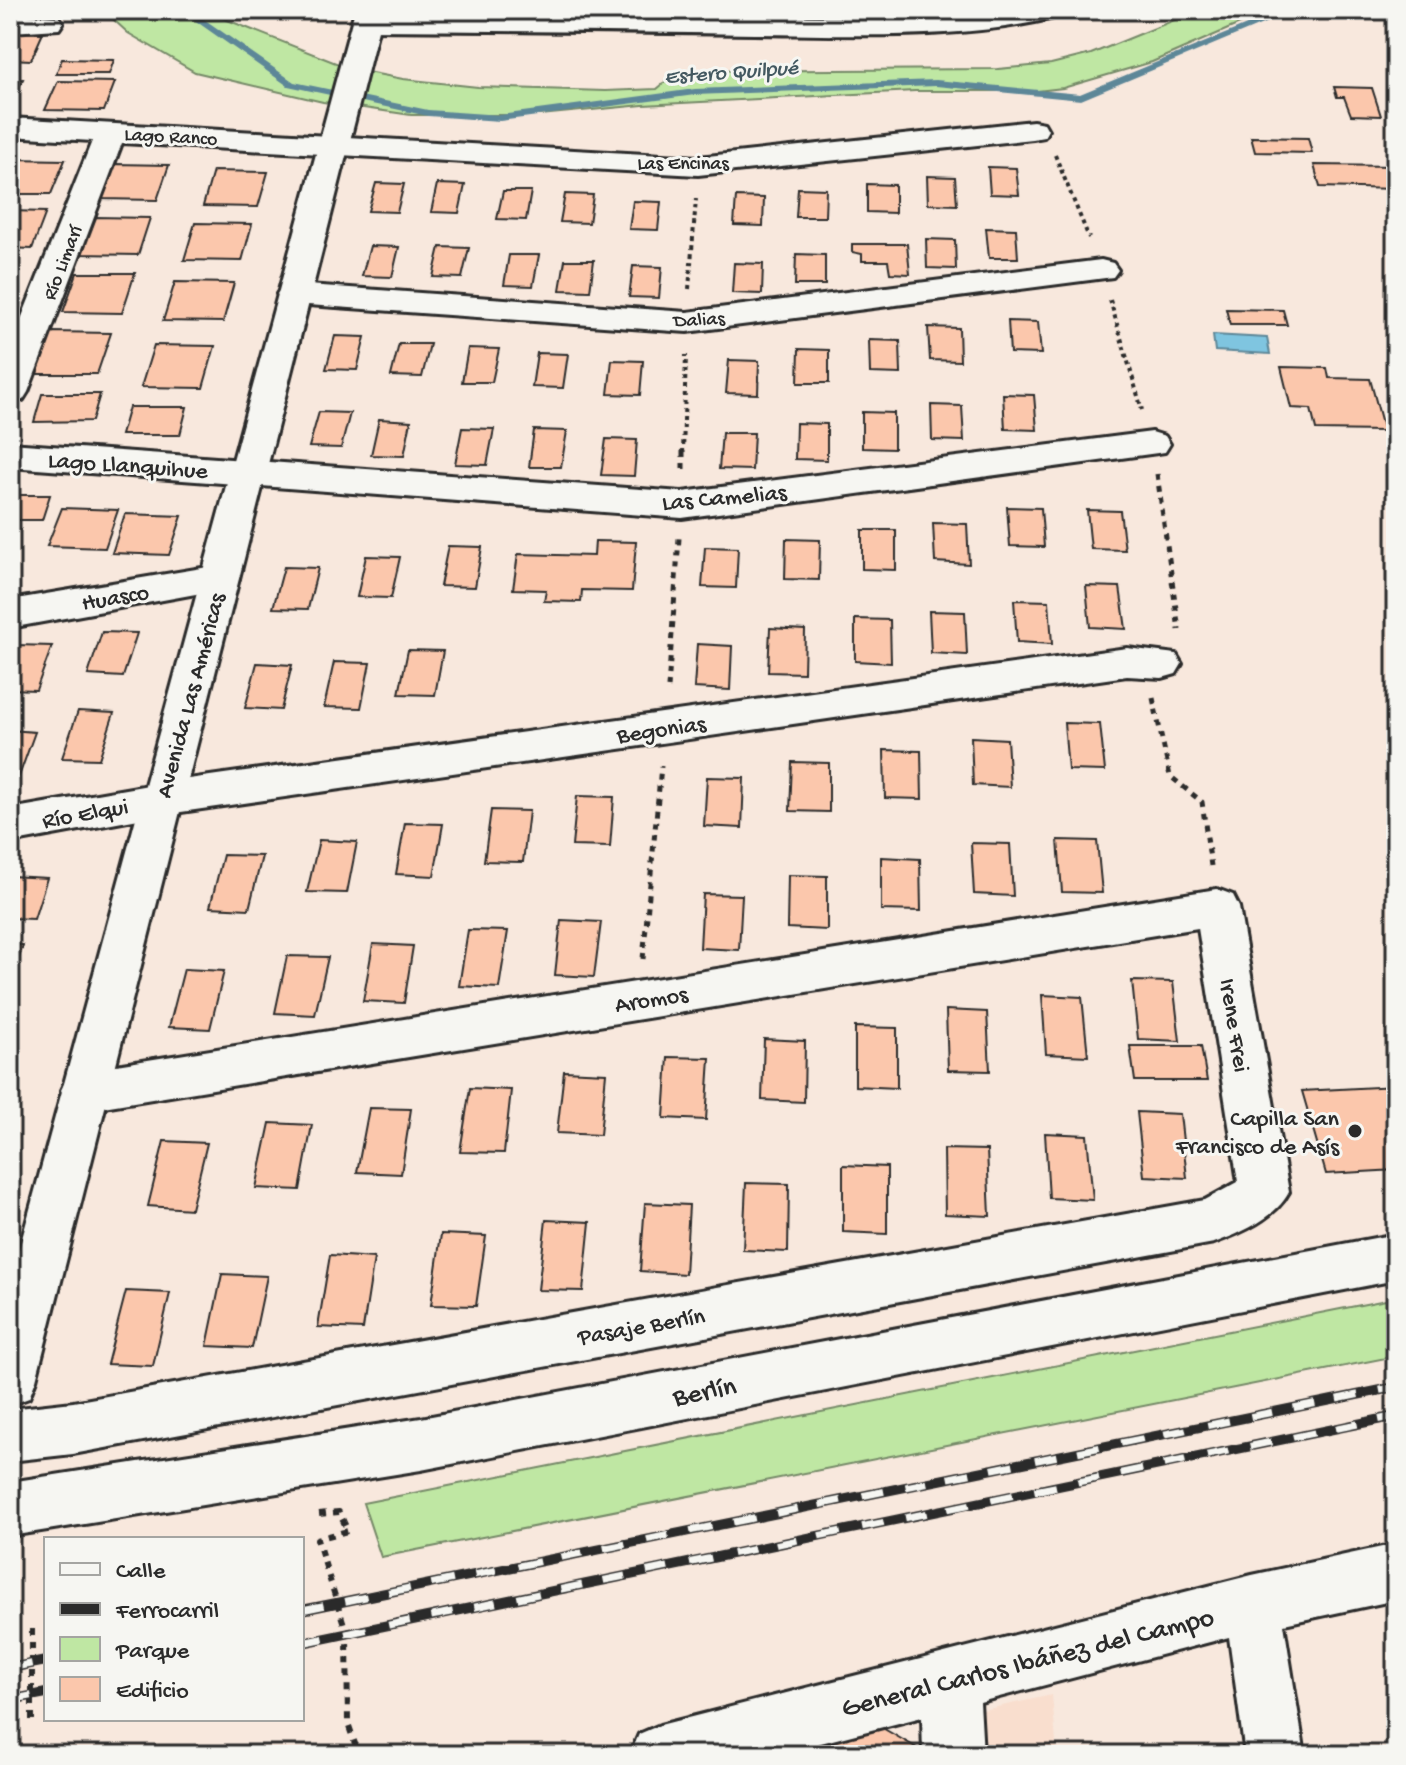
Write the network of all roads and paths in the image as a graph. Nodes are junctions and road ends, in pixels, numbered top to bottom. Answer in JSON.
{"nodes":[{"id":1,"x":1052,"y":10,"type":"edge"},
{"id":2,"x":850,"y":18,"type":"edge"},
{"id":3,"x":366,"y":22,"type":"edge"},
{"id":4,"x":10,"y":23,"type":"edge"},
{"id":5,"x":49,"y":23,"type":"dead end"},
{"id":6,"x":10,"y":127,"type":"edge"},
{"id":7,"x":1033,"y":130,"type":"joint"},
{"id":8,"x":111,"y":132,"type":"junction"},
{"id":9,"x":334,"y":136,"type":"junction"},
{"id":10,"x":1101,"y":270,"type":"junction"},
{"id":11,"x":294,"y":294,"type":"junction"},
{"id":12,"x":10,"y":392,"type":"edge"},
{"id":13,"x":1152,"y":444,"type":"junction"},
{"id":14,"x":10,"y":455,"type":"edge"},
{"id":15,"x":245,"y":473,"type":"junction"},
{"id":16,"x":220,"y":578,"type":"junction"},
{"id":17,"x":10,"y":614,"type":"edge"},
{"id":18,"x":1162,"y":664,"type":"junction"},
{"id":19,"x":160,"y":799,"type":"junction"},
{"id":20,"x":10,"y":826,"type":"edge"},
{"id":21,"x":1217,"y":907,"type":"junction"},
{"id":22,"x":85,"y":1090,"type":"junction"},
{"id":23,"x":1264,"y":1192,"type":"joint"},
{"id":24,"x":1396,"y":1257,"type":"edge"},
{"id":25,"x":10,"y":1380,"type":"edge"},
{"id":26,"x":10,"y":1435,"type":"edge"},
{"id":27,"x":10,"y":1509,"type":"edge"},
{"id":28,"x":317,"y":1539,"type":"dead end"},
{"id":29,"x":1396,"y":1572,"type":"edge"},
{"id":30,"x":1252,"y":1603,"type":"junction"},
{"id":31,"x":32,"y":1629,"type":"dead end"},
{"id":32,"x":950,"y":1679,"type":"junction"},
{"id":33,"x":32,"y":1723,"type":"dead end"},
{"id":34,"x":359,"y":1755,"type":"edge"},
{"id":35,"x":660,"y":1755,"type":"edge"},
{"id":36,"x":953,"y":1755,"type":"edge"},
{"id":37,"x":1275,"y":1755,"type":"edge"}],
"edges":[{"from":1,"to":2,"type":"street"},
{"from":2,"to":3,"type":"street"},
{"from":3,"to":9,"type":"street","name":"Avenida Las Américas"},
{"from":4,"to":5,"type":"street"},
{"from":6,"to":8,"type":"street","name":"Lago Ranco"},
{"from":7,"to":9,"type":"street","name":"Las Encinas"},
{"from":7,"to":10,"type":"path"},
{"from":8,"to":9,"type":"street","name":"Lago Ranco"},
{"from":8,"to":12,"type":"street","name":"Río Limarí"},
{"from":9,"to":11,"type":"street","name":"Avenida Las Américas"},
{"from":10,"to":11,"type":"street","name":"Dalias"},
{"from":10,"to":13,"type":"path"},
{"from":11,"to":15,"type":"street","name":"Avenida Las Américas"},
{"from":13,"to":15,"type":"street","name":"Las Camelias"},
{"from":13,"to":18,"type":"path"},
{"from":14,"to":15,"type":"street","name":"Lago Llanquihue"},
{"from":15,"to":16,"type":"street","name":"Avenida Las Américas"},
{"from":16,"to":17,"type":"street","name":"Huasco"},
{"from":16,"to":19,"type":"street","name":"Avenida Las Américas"},
{"from":18,"to":19,"type":"street","name":"Begonias"},
{"from":18,"to":21,"type":"path"},
{"from":19,"to":20,"type":"street","name":"Río Elqui"},
{"from":19,"to":22,"type":"street","name":"Avenida Las Américas"},
{"from":21,"to":22,"type":"street","name":"Aromos"},
{"from":21,"to":23,"type":"street","name":"Irene Frei"},
{"from":22,"to":25,"type":"street","name":"Avenida Las Américas"},
{"from":23,"to":26,"type":"street","name":"Pasaje Berlín"},
{"from":24,"to":27,"type":"street","name":"Berlín"},
{"from":28,"to":34,"type":"path"},
{"from":29,"to":30,"type":"street","name":"General Carlos Ibáñez del Campo"},
{"from":30,"to":32,"type":"street","name":"General Carlos Ibáñez del Campo"},
{"from":30,"to":37,"type":"street"},
{"from":31,"to":33,"type":"path"},
{"from":32,"to":35,"type":"street","name":"General Carlos Ibáñez del Campo"},
{"from":32,"to":36,"type":"street"}]}
